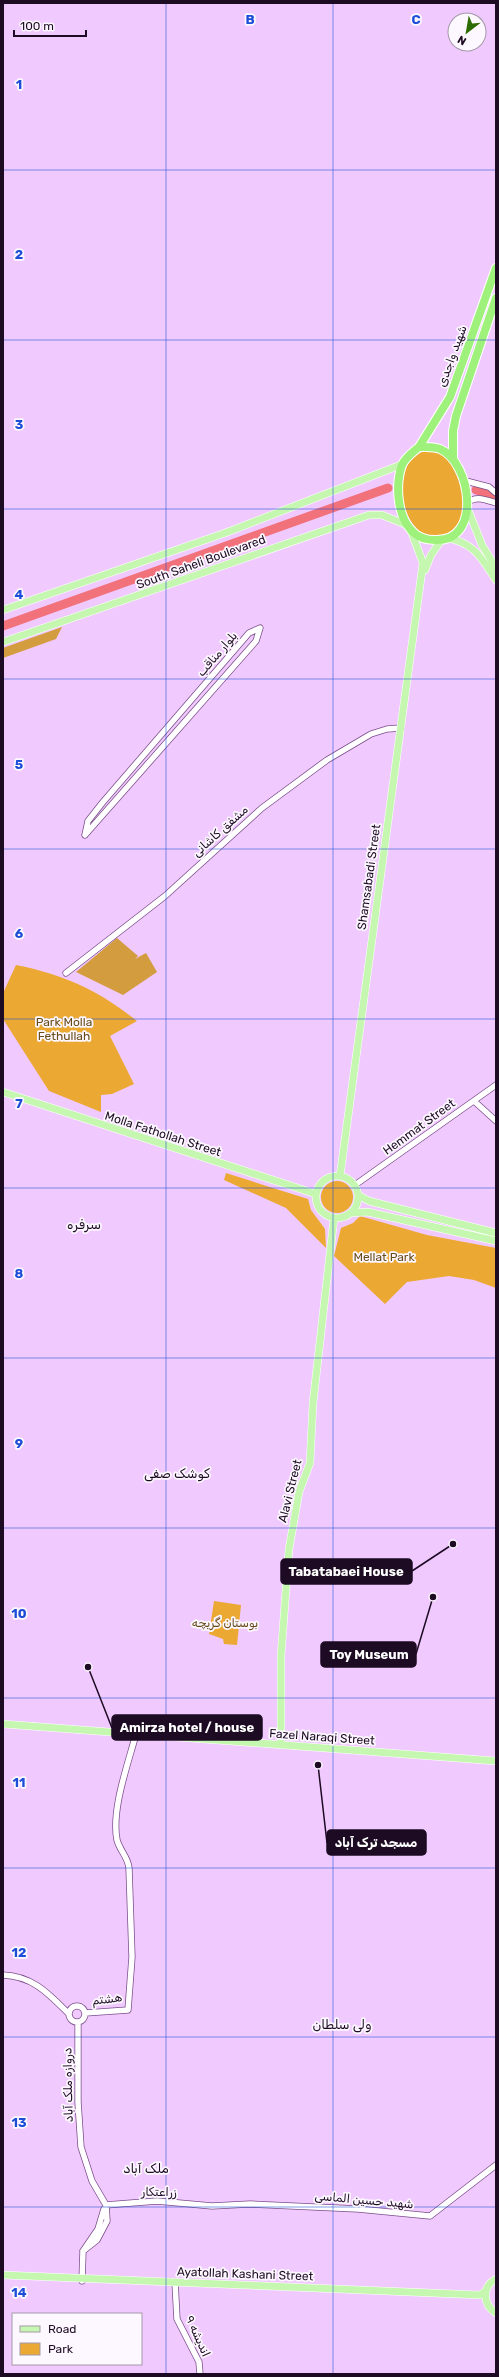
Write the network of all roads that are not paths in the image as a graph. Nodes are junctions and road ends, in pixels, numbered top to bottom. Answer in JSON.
{"nodes":[{"id":1,"x":496,"y":268,"type":"edge"},
{"id":2,"x":496,"y":298,"type":"edge"},
{"id":3,"x":419,"y":447,"type":"junction"},
{"id":4,"x":453,"y":458,"type":"junction"},
{"id":5,"x":402,"y":464,"type":"junction"},
{"id":6,"x":462,"y":480,"type":"junction"},
{"id":7,"x":496,"y":493,"type":"edge"},
{"id":8,"x":496,"y":503,"type":"edge"},
{"id":9,"x":467,"y":505,"type":"junction"},
{"id":10,"x":409,"y":527,"type":"junction"},
{"id":11,"x":445,"y":539,"type":"junction"},
{"id":12,"x":496,"y":568,"type":"edge"},
{"id":13,"x":496,"y":580,"type":"edge"},
{"id":14,"x":421,"y":582,"type":"junction"},
{"id":15,"x":3,"y":610,"type":"edge"},
{"id":16,"x":260,"y":628,"type":"joint"},
{"id":17,"x":3,"y":642,"type":"edge"},
{"id":18,"x":401,"y":728,"type":"junction"},
{"id":19,"x":66,"y":974,"type":"dead end"},
{"id":20,"x":496,"y":1085,"type":"edge"},
{"id":21,"x":3,"y":1092,"type":"edge"},
{"id":22,"x":474,"y":1101,"type":"junction"},
{"id":23,"x":496,"y":1122,"type":"edge"},
{"id":24,"x":340,"y":1176,"type":"junction"},
{"id":25,"x":355,"y":1185,"type":"junction"},
{"id":26,"x":316,"y":1194,"type":"junction"},
{"id":27,"x":358,"y":1195,"type":"junction"},
{"id":28,"x":351,"y":1213,"type":"junction"},
{"id":29,"x":334,"y":1218,"type":"junction"},
{"id":30,"x":496,"y":1233,"type":"edge"},
{"id":31,"x":496,"y":1241,"type":"edge"},
{"id":32,"x":3,"y":1724,"type":"edge"},
{"id":33,"x":136,"y":1734,"type":"junction"},
{"id":34,"x":280,"y":1745,"type":"junction"},
{"id":35,"x":496,"y":1762,"type":"edge"},
{"id":36,"x":3,"y":1975,"type":"edge"},
{"id":37,"x":85,"y":2013,"type":"junction"},
{"id":38,"x":69,"y":2014,"type":"junction"},
{"id":39,"x":78,"y":2022,"type":"junction"},
{"id":40,"x":496,"y":2165,"type":"edge"},
{"id":41,"x":106,"y":2205,"type":"junction"},
{"id":42,"x":212,"y":2206,"type":"joint"},
{"id":43,"x":3,"y":2276,"type":"edge"},
{"id":44,"x":496,"y":2279,"type":"edge"},
{"id":45,"x":82,"y":2280,"type":"junction"},
{"id":46,"x":175,"y":2284,"type":"junction"},
{"id":47,"x":486,"y":2292,"type":"junction"},
{"id":48,"x":486,"y":2301,"type":"junction"},
{"id":49,"x":496,"y":2313,"type":"edge"},
{"id":50,"x":200,"y":2374,"type":"edge"}],
"edges":[{"from":1,"to":3,"type":"highway","name":"شهید واجدی"},
{"from":2,"to":4,"type":"highway","name":"شهید واجدی"},
{"from":3,"to":4,"type":"highway"},
{"from":3,"to":5,"type":"highway"},
{"from":4,"to":6,"type":"highway"},
{"from":5,"to":10,"type":"highway"},
{"from":5,"to":15,"type":"main road","name":"South Saheli Boulevared"},
{"from":6,"to":7,"type":"street"},
{"from":6,"to":9,"type":"highway"},
{"from":8,"to":9,"type":"street"},
{"from":9,"to":11,"type":"highway"},
{"from":9,"to":12,"type":"main road"},
{"from":10,"to":11,"type":"highway"},
{"from":10,"to":14,"type":"main road"},
{"from":10,"to":17,"type":"main road","name":"South Saheli Boulevared"},
{"from":11,"to":13,"type":"main road"},
{"from":11,"to":14,"type":"main road"},
{"from":14,"to":18,"type":"main road","name":"Shamsabadi Street"},
{"from":16,"to":16,"type":"street","name":"بلوار مناقب"},
{"from":18,"to":19,"type":"street","name":"مشفق کاشانی"},
{"from":18,"to":24,"type":"main road","name":"Shamsabadi Street"},
{"from":20,"to":22,"type":"street","name":"Hemmat Street"},
{"from":21,"to":26,"type":"main road","name":"Molla Fathollah Street"},
{"from":22,"to":23,"type":"street"},
{"from":22,"to":25,"type":"street","name":"Hemmat Street"},
{"from":24,"to":25,"type":"main road"},
{"from":24,"to":26,"type":"main road"},
{"from":25,"to":27,"type":"main road"},
{"from":26,"to":29,"type":"main road"},
{"from":27,"to":28,"type":"main road"},
{"from":27,"to":30,"type":"main road"},
{"from":28,"to":29,"type":"main road"},
{"from":28,"to":31,"type":"main road"},
{"from":29,"to":34,"type":"main road","name":"Alavi Street"},
{"from":32,"to":33,"type":"main road","name":"Fazel Naraqi Street"},
{"from":33,"to":34,"type":"main road","name":"Fazel Naraqi Street"},
{"from":33,"to":37,"type":"street","name":"هشتم"},
{"from":34,"to":35,"type":"main road","name":"Fazel Naraqi Street"},
{"from":36,"to":38,"type":"street"},
{"from":37,"to":38,"type":"street"},
{"from":37,"to":39,"type":"street"},
{"from":38,"to":39,"type":"street"},
{"from":39,"to":41,"type":"street","name":"دروازه ملک آباد"},
{"from":40,"to":42,"type":"street","name":"شهید حسین الماسی"},
{"from":41,"to":42,"type":"street","name":"زراعتکار"},
{"from":41,"to":45,"type":"street"},
{"from":43,"to":45,"type":"main road","name":"Ayatollah Kashani Street"},
{"from":44,"to":47,"type":"main road"},
{"from":45,"to":46,"type":"main road","name":"Ayatollah Kashani Street"},
{"from":46,"to":47,"type":"main road","name":"Ayatollah Kashani Street"},
{"from":46,"to":48,"type":"main road","name":"Ayatollah Kashani Street"},
{"from":46,"to":50,"type":"street","name":"اندیشه ۹"},
{"from":47,"to":48,"type":"main road"},
{"from":48,"to":49,"type":"main road"}]}
